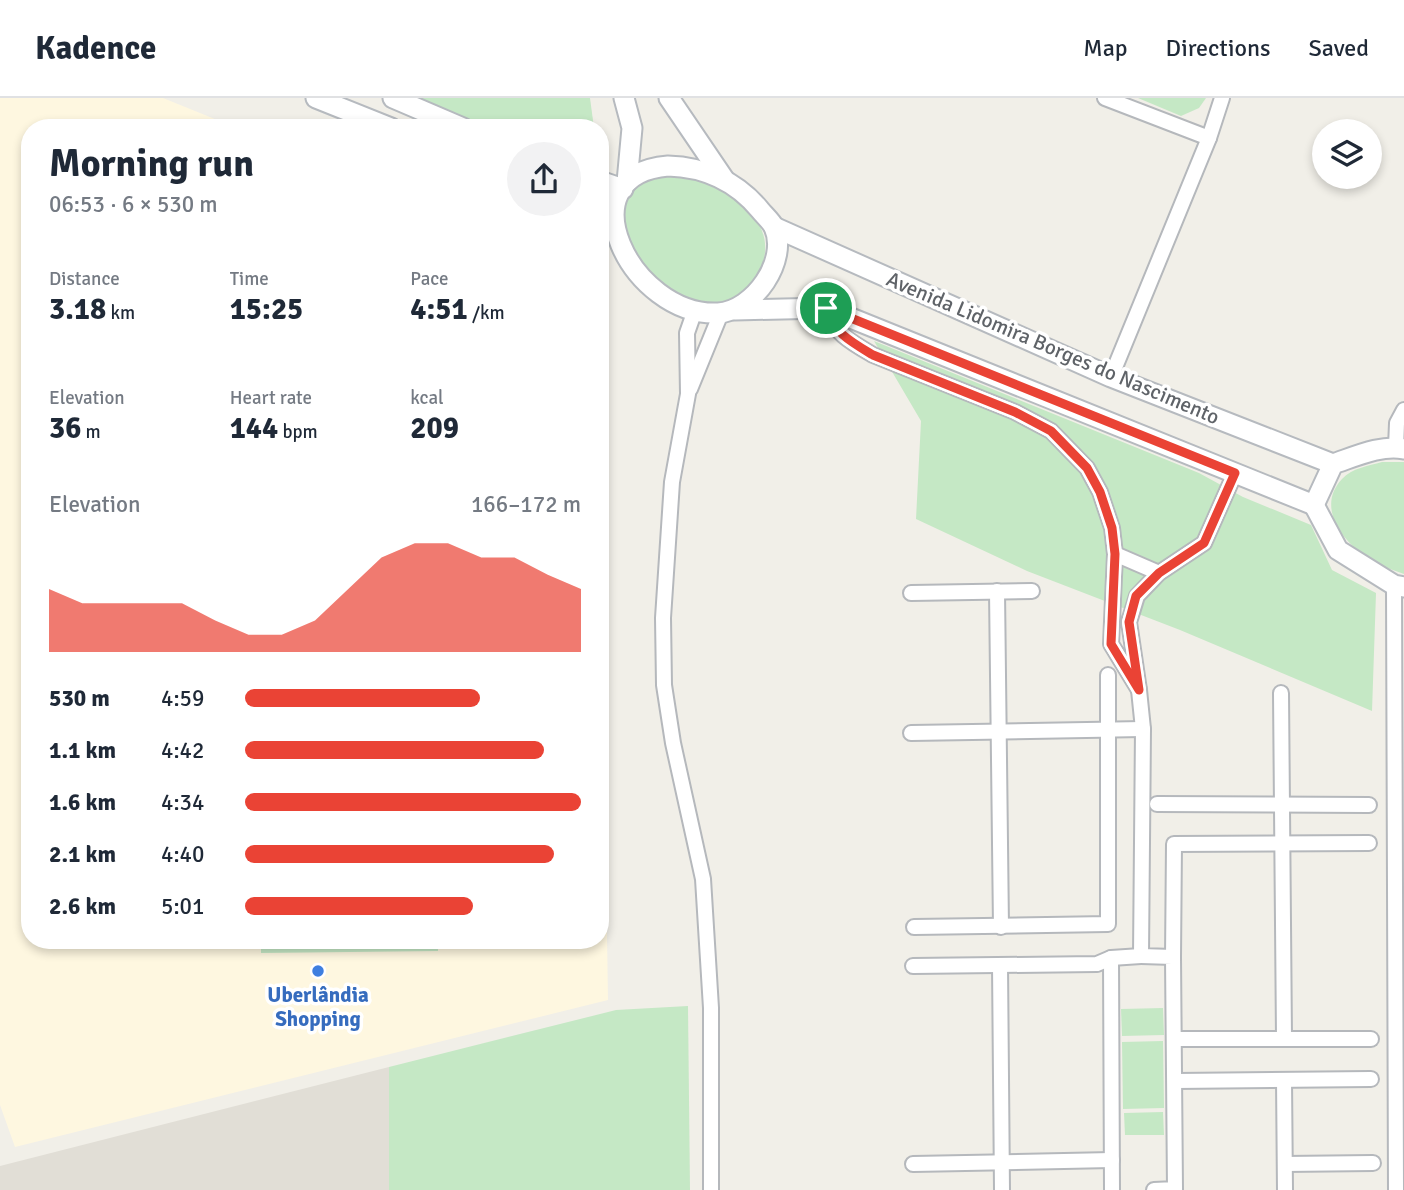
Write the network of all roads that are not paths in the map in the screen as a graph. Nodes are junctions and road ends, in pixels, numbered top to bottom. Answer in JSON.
{"nodes":[{"id":1,"x":316,"y":98,"type":"edge"},
{"id":2,"x":393,"y":98,"type":"edge"},
{"id":3,"x":624,"y":98,"type":"edge"},
{"id":4,"x":669,"y":98,"type":"edge"},
{"id":5,"x":1105,"y":98,"type":"edge"},
{"id":6,"x":1222,"y":98,"type":"edge"},
{"id":7,"x":368,"y":119,"type":"edge"},
{"id":8,"x":442,"y":119,"type":"edge"},
{"id":9,"x":1209,"y":138,"type":"junction"},
{"id":10,"x":724,"y":179,"type":"junction"},
{"id":11,"x":609,"y":183,"type":"edge"},
{"id":12,"x":625,"y":186,"type":"junction"},
{"id":13,"x":609,"y":219,"type":"edge"},
{"id":14,"x":609,"y":226,"type":"edge"},
{"id":15,"x":774,"y":227,"type":"junction"},
{"id":16,"x":826,"y":308,"type":"junction"},
{"id":17,"x":695,"y":310,"type":"junction"},
{"id":18,"x":728,"y":311,"type":"junction"},
{"id":19,"x":1111,"y":377,"type":"junction"},
{"id":20,"x":688,"y":394,"type":"junction"},
{"id":21,"x":1404,"y":410,"type":"edge"},
{"id":22,"x":1400,"y":448,"type":"edge"},
{"id":23,"x":1333,"y":464,"type":"junction"},
{"id":24,"x":1235,"y":473,"type":"junction"},
{"id":25,"x":1314,"y":505,"type":"junction"},
{"id":26,"x":1115,"y":554,"type":"junction"},
{"id":27,"x":1159,"y":573,"type":"junction"},
{"id":28,"x":1399,"y":586,"type":"edge"},
{"id":29,"x":1032,"y":591,"type":"dead end"},
{"id":30,"x":997,"y":592,"type":"junction"},
{"id":31,"x":911,"y":593,"type":"dead end"},
{"id":32,"x":1108,"y":675,"type":"dead end"},
{"id":33,"x":1139,"y":690,"type":"junction"},
{"id":34,"x":1281,"y":693,"type":"dead end"},
{"id":35,"x":1143,"y":729,"type":"junction"},
{"id":36,"x":1108,"y":730,"type":"junction"},
{"id":37,"x":998,"y":732,"type":"junction"},
{"id":38,"x":911,"y":733,"type":"dead end"},
{"id":39,"x":1157,"y":804,"type":"dead end"},
{"id":40,"x":1283,"y":804,"type":"junction"},
{"id":41,"x":1369,"y":805,"type":"dead end"},
{"id":42,"x":1283,"y":842,"type":"junction"},
{"id":43,"x":1369,"y":843,"type":"dead end"},
{"id":44,"x":914,"y":927,"type":"dead end"},
{"id":45,"x":1001,"y":927,"type":"junction"},
{"id":46,"x":1142,"y":956,"type":"junction"},
{"id":47,"x":1173,"y":957,"type":"junction"},
{"id":48,"x":1111,"y":958,"type":"junction"},
{"id":49,"x":1000,"y":965,"type":"junction"},
{"id":50,"x":913,"y":966,"type":"dead end"},
{"id":51,"x":1400,"y":973,"type":"edge"},
{"id":52,"x":1284,"y":1038,"type":"junction"},
{"id":53,"x":1175,"y":1039,"type":"junction"},
{"id":54,"x":1371,"y":1039,"type":"dead end"},
{"id":55,"x":1371,"y":1079,"type":"dead end"},
{"id":56,"x":1177,"y":1080,"type":"junction"},
{"id":57,"x":1284,"y":1080,"type":"junction"},
{"id":58,"x":1112,"y":1160,"type":"junction"},
{"id":59,"x":1002,"y":1161,"type":"junction"},
{"id":60,"x":1373,"y":1163,"type":"dead end"},
{"id":61,"x":913,"y":1164,"type":"dead end"},
{"id":62,"x":1285,"y":1164,"type":"junction"},
{"id":63,"x":712,"y":1190,"type":"edge"},
{"id":64,"x":1002,"y":1190,"type":"edge"},
{"id":65,"x":1112,"y":1190,"type":"edge"},
{"id":66,"x":1154,"y":1190,"type":"edge"},
{"id":67,"x":1285,"y":1190,"type":"edge"},
{"id":68,"x":1396,"y":1190,"type":"edge"}],
"edges":[{"from":1,"to":7,"type":"street"},
{"from":2,"to":8,"type":"street"},
{"from":3,"to":12,"type":"street"},
{"from":4,"to":10,"type":"street"},
{"from":5,"to":9,"type":"street"},
{"from":6,"to":9,"type":"street"},
{"from":9,"to":19,"type":"street"},
{"from":10,"to":12,"type":"street"},
{"from":10,"to":15,"type":"street"},
{"from":11,"to":12,"type":"street"},
{"from":12,"to":13,"type":"street"},
{"from":14,"to":17,"type":"street"},
{"from":15,"to":18,"type":"street"},
{"from":15,"to":19,"type":"street","name":"Avenida Lidomira Borges do Nascimento"},
{"from":16,"to":18,"type":"street"},
{"from":16,"to":24,"type":"street"},
{"from":16,"to":26,"type":"street"},
{"from":17,"to":18,"type":"street"},
{"from":17,"to":20,"type":"street"},
{"from":18,"to":20,"type":"street"},
{"from":19,"to":23,"type":"street","name":"Avenida Lidomira Borges do Nascimento"},
{"from":20,"to":63,"type":"street"},
{"from":21,"to":22,"type":"street"},
{"from":22,"to":23,"type":"street"},
{"from":23,"to":25,"type":"street"},
{"from":24,"to":25,"type":"street"},
{"from":24,"to":27,"type":"street"},
{"from":25,"to":28,"type":"street"},
{"from":26,"to":27,"type":"street"},
{"from":26,"to":33,"type":"street"},
{"from":27,"to":33,"type":"street"},
{"from":28,"to":51,"type":"street"},
{"from":29,"to":30,"type":"street"},
{"from":30,"to":31,"type":"street"},
{"from":30,"to":37,"type":"street"},
{"from":32,"to":36,"type":"street"},
{"from":33,"to":35,"type":"street"},
{"from":34,"to":40,"type":"street"},
{"from":35,"to":36,"type":"street"},
{"from":35,"to":46,"type":"street"},
{"from":36,"to":37,"type":"street"},
{"from":36,"to":45,"type":"street"},
{"from":37,"to":38,"type":"street"},
{"from":37,"to":45,"type":"street"},
{"from":39,"to":40,"type":"street"},
{"from":40,"to":41,"type":"street"},
{"from":40,"to":42,"type":"street"},
{"from":42,"to":43,"type":"street"},
{"from":42,"to":47,"type":"street"},
{"from":42,"to":52,"type":"street"},
{"from":44,"to":45,"type":"street"},
{"from":46,"to":47,"type":"street"},
{"from":46,"to":48,"type":"street"},
{"from":47,"to":53,"type":"street"},
{"from":48,"to":49,"type":"street"},
{"from":48,"to":58,"type":"street"},
{"from":49,"to":50,"type":"street"},
{"from":49,"to":59,"type":"street"},
{"from":51,"to":68,"type":"street"},
{"from":52,"to":53,"type":"street"},
{"from":52,"to":54,"type":"street"},
{"from":53,"to":56,"type":"street"},
{"from":55,"to":57,"type":"street"},
{"from":56,"to":57,"type":"street"},
{"from":56,"to":66,"type":"street"},
{"from":57,"to":62,"type":"street"},
{"from":58,"to":59,"type":"street"},
{"from":58,"to":65,"type":"street"},
{"from":59,"to":61,"type":"street"},
{"from":59,"to":64,"type":"street"},
{"from":60,"to":62,"type":"street"},
{"from":62,"to":67,"type":"street"}]}
